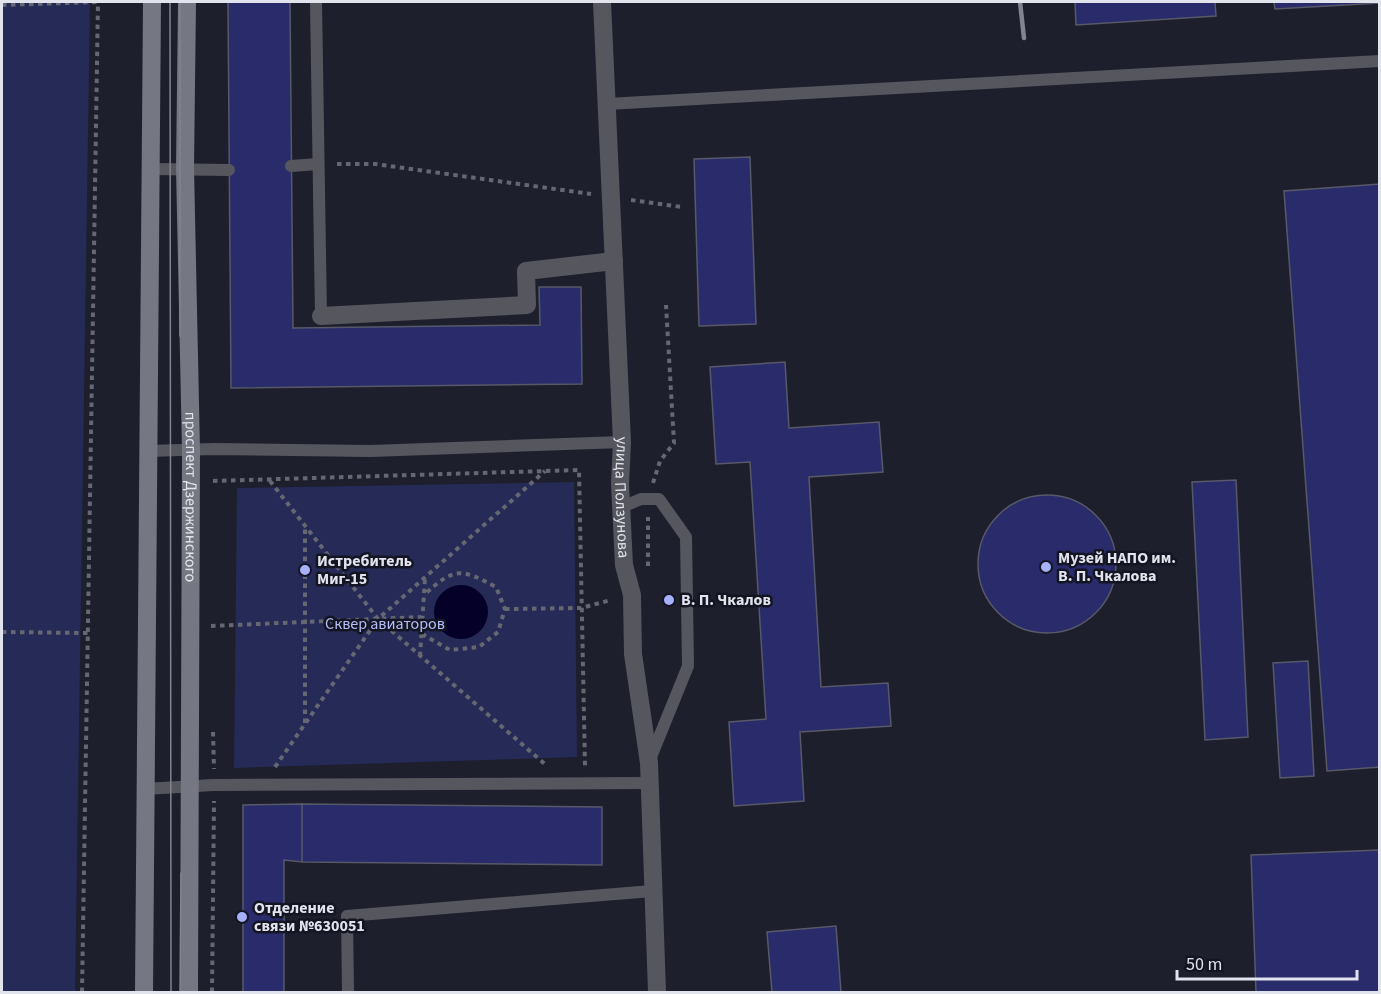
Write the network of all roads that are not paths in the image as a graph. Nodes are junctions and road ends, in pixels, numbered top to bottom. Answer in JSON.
{"nodes":[{"id":1,"x":152,"y":2,"type":"edge"},
{"id":2,"x":187,"y":2,"type":"edge"},
{"id":3,"x":316,"y":2,"type":"edge"},
{"id":4,"x":602,"y":2,"type":"edge"},
{"id":5,"x":1380,"y":61,"type":"edge"},
{"id":6,"x":607,"y":104,"type":"junction"},
{"id":7,"x":318,"y":164,"type":"junction"},
{"id":8,"x":291,"y":166,"type":"dead end"},
{"id":9,"x":185,"y":168,"type":"junction"},
{"id":10,"x":150,"y":169,"type":"junction"},
{"id":11,"x":229,"y":170,"type":"dead end"},
{"id":12,"x":614,"y":261,"type":"junction"},
{"id":13,"x":321,"y":316,"type":"joint"},
{"id":14,"x":622,"y":442,"type":"junction"},
{"id":15,"x":191,"y":450,"type":"junction"},
{"id":16,"x":148,"y":451,"type":"junction"},
{"id":17,"x":622,"y":507,"type":"junction"},
{"id":18,"x":649,"y":763,"type":"junction"},
{"id":19,"x":650,"y":783,"type":"junction"},
{"id":20,"x":145,"y":789,"type":"junction"},
{"id":21,"x":190,"y":789,"type":"junction"},
{"id":22,"x":652,"y":891,"type":"junction"},
{"id":23,"x":144,"y":993,"type":"edge"},
{"id":24,"x":189,"y":993,"type":"edge"},
{"id":25,"x":348,"y":993,"type":"edge"},
{"id":26,"x":657,"y":993,"type":"edge"}],
"edges":[{"from":1,"to":10,"type":"main road"},
{"from":2,"to":9,"type":"main road","name":"проспект Дзержинского"},
{"from":3,"to":7,"type":"lane"},
{"from":4,"to":6,"type":"street","name":"улица Ползунова"},
{"from":5,"to":6,"type":"lane"},
{"from":6,"to":12,"type":"street","name":"улица Ползунова"},
{"from":7,"to":8,"type":"lane"},
{"from":7,"to":13,"type":"lane"},
{"from":9,"to":10,"type":"lane"},
{"from":9,"to":11,"type":"lane"},
{"from":9,"to":15,"type":"main road","name":"проспект Дзержинского"},
{"from":10,"to":16,"type":"main road"},
{"from":12,"to":13,"type":"street"},
{"from":12,"to":14,"type":"street","name":"улица Ползунова"},
{"from":14,"to":15,"type":"lane"},
{"from":14,"to":17,"type":"street","name":"улица Ползунова"},
{"from":15,"to":16,"type":"lane"},
{"from":15,"to":21,"type":"main road","name":"проспект Дзержинского"},
{"from":16,"to":20,"type":"main road"},
{"from":17,"to":18,"type":"street","name":"улица Ползунова"},
{"from":17,"to":18,"type":"lane"},
{"from":18,"to":19,"type":"street","name":"улица Ползунова"},
{"from":19,"to":21,"type":"lane"},
{"from":19,"to":22,"type":"street","name":"улица Ползунова"},
{"from":20,"to":21,"type":"lane"},
{"from":20,"to":23,"type":"main road"},
{"from":21,"to":24,"type":"main road","name":"проспект Дзержинского"},
{"from":22,"to":25,"type":"lane"},
{"from":22,"to":26,"type":"street","name":"улица Ползунова"}]}
